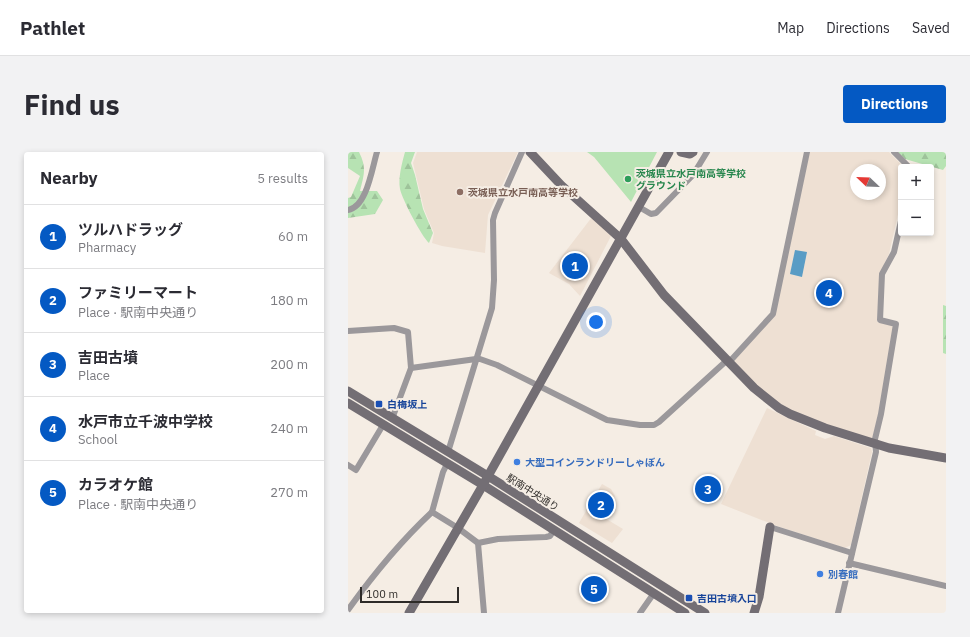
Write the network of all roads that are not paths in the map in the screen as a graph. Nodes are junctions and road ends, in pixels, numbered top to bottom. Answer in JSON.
{"nodes":[{"id":1,"x":376,"y":152,"type":"edge"},
{"id":2,"x":522,"y":152,"type":"edge"},
{"id":3,"x":530,"y":152,"type":"edge"},
{"id":4,"x":669,"y":152,"type":"edge"},
{"id":5,"x":681,"y":152,"type":"edge"},
{"id":6,"x":693,"y":152,"type":"edge"},
{"id":7,"x":707,"y":152,"type":"edge"},
{"id":8,"x":807,"y":152,"type":"edge"},
{"id":9,"x":894,"y":152,"type":"edge"},
{"id":10,"x":906,"y":164,"type":"edge"},
{"id":11,"x":639,"y":207,"type":"junction"},
{"id":12,"x":348,"y":210,"type":"edge"},
{"id":13,"x":898,"y":234,"type":"edge"},
{"id":14,"x":621,"y":239,"type":"junction"},
{"id":15,"x":348,"y":331,"type":"edge"},
{"id":16,"x":476,"y":359,"type":"junction"},
{"id":17,"x":728,"y":361,"type":"junction"},
{"id":18,"x":411,"y":368,"type":"junction"},
{"id":19,"x":538,"y":386,"type":"junction"},
{"id":20,"x":348,"y":392,"type":"edge"},
{"id":21,"x":348,"y":403,"type":"edge"},
{"id":22,"x":392,"y":419,"type":"junction"},
{"id":23,"x":383,"y":425,"type":"junction"},
{"id":24,"x":876,"y":445,"type":"junction"},
{"id":25,"x":448,"y":452,"type":"junction"},
{"id":26,"x":946,"y":458,"type":"edge"},
{"id":27,"x":447,"y":464,"type":"junction"},
{"id":28,"x":348,"y":465,"type":"edge"},
{"id":29,"x":488,"y":476,"type":"junction"},
{"id":30,"x":483,"y":485,"type":"junction"},
{"id":31,"x":432,"y":512,"type":"junction"},
{"id":32,"x":770,"y":527,"type":"joint"},
{"id":33,"x":458,"y":528,"type":"junction"},
{"id":34,"x":554,"y":530,"type":"junction"},
{"id":35,"x":478,"y":543,"type":"junction"},
{"id":36,"x":852,"y":553,"type":"junction"},
{"id":37,"x":849,"y":563,"type":"junction"},
{"id":38,"x":946,"y":586,"type":"edge"},
{"id":39,"x":654,"y":593,"type":"junction"},
{"id":40,"x":348,"y":610,"type":"edge"},
{"id":41,"x":409,"y":613,"type":"edge"},
{"id":42,"x":484,"y":613,"type":"edge"},
{"id":43,"x":640,"y":613,"type":"edge"},
{"id":44,"x":685,"y":613,"type":"edge"},
{"id":45,"x":705,"y":613,"type":"edge"},
{"id":46,"x":754,"y":613,"type":"edge"},
{"id":47,"x":838,"y":613,"type":"edge"}],
"edges":[{"from":1,"to":12,"type":"street"},
{"from":2,"to":16,"type":"street"},
{"from":3,"to":14,"type":"street"},
{"from":4,"to":11,"type":"street"},
{"from":5,"to":6,"type":"street"},
{"from":7,"to":11,"type":"street"},
{"from":8,"to":17,"type":"street"},
{"from":9,"to":10,"type":"street"},
{"from":11,"to":14,"type":"street"},
{"from":13,"to":24,"type":"street"},
{"from":14,"to":17,"type":"street"},
{"from":14,"to":19,"type":"street"},
{"from":15,"to":18,"type":"street"},
{"from":16,"to":18,"type":"street"},
{"from":16,"to":19,"type":"street"},
{"from":16,"to":25,"type":"street"},
{"from":17,"to":19,"type":"street"},
{"from":17,"to":24,"type":"street"},
{"from":18,"to":22,"type":"street"},
{"from":19,"to":29,"type":"street"},
{"from":20,"to":22,"type":"street","name":"駅南中央通り"},
{"from":21,"to":23,"type":"street","name":"駅南中央通り"},
{"from":22,"to":25,"type":"street","name":"駅南中央通り"},
{"from":23,"to":27,"type":"street","name":"駅南中央通り"},
{"from":23,"to":28,"type":"street"},
{"from":24,"to":26,"type":"street"},
{"from":24,"to":36,"type":"street"},
{"from":25,"to":29,"type":"street","name":"駅南中央通り"},
{"from":27,"to":30,"type":"street","name":"駅南中央通り"},
{"from":27,"to":31,"type":"street"},
{"from":29,"to":30,"type":"street"},
{"from":29,"to":45,"type":"street","name":"駅南中央通り"},
{"from":30,"to":33,"type":"street"},
{"from":30,"to":34,"type":"street","name":"駅南中央通り"},
{"from":31,"to":33,"type":"street"},
{"from":31,"to":40,"type":"street"},
{"from":32,"to":36,"type":"street"},
{"from":32,"to":46,"type":"street"},
{"from":33,"to":35,"type":"street"},
{"from":33,"to":41,"type":"street"},
{"from":34,"to":35,"type":"street"},
{"from":34,"to":39,"type":"street","name":"駅南中央通り"},
{"from":35,"to":42,"type":"street"},
{"from":36,"to":37,"type":"street"},
{"from":37,"to":38,"type":"street"},
{"from":37,"to":47,"type":"street"},
{"from":39,"to":43,"type":"street"},
{"from":39,"to":44,"type":"street","name":"駅南中央通り"}]}
